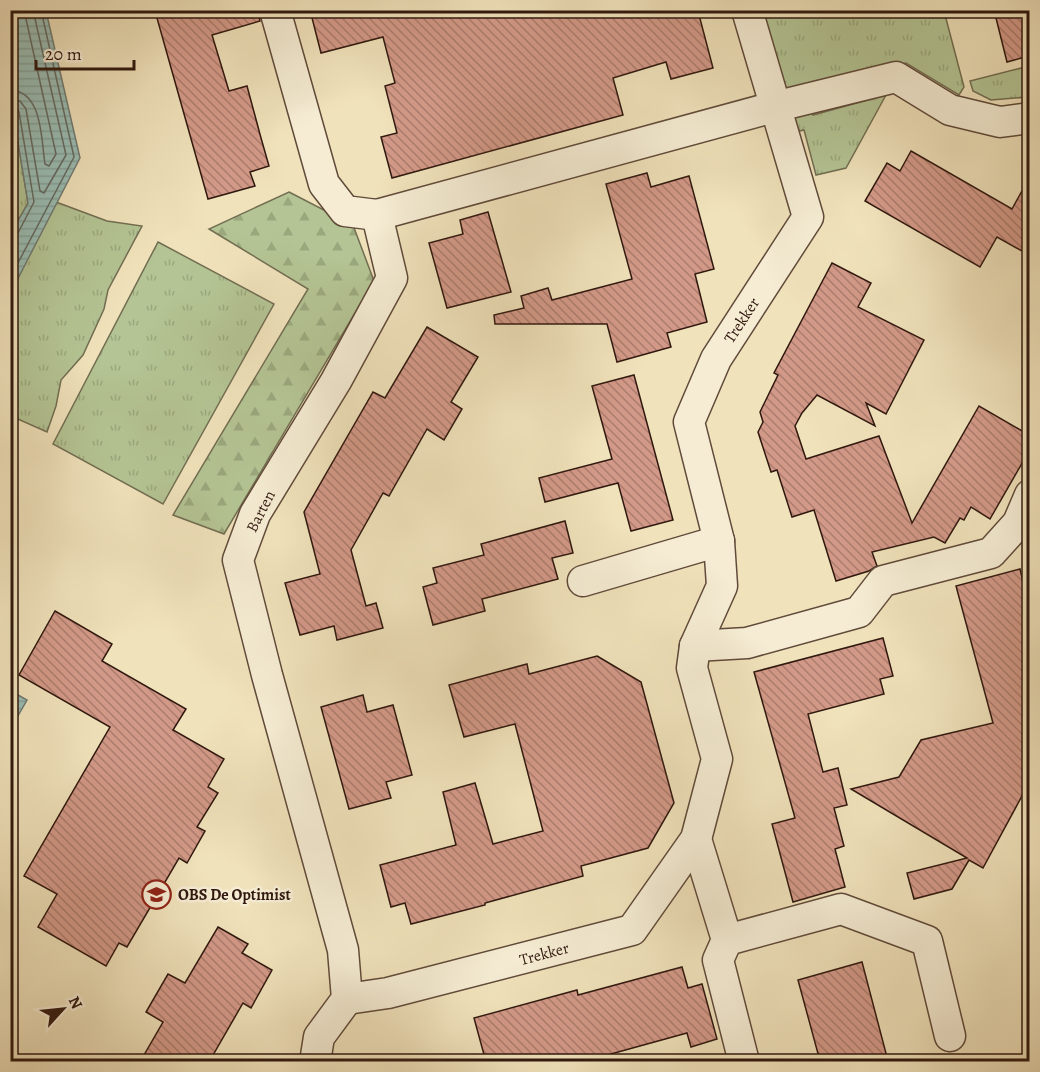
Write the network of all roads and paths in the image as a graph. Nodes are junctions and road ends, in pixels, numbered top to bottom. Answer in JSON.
{"nodes":[{"id":1,"x":274,"y":10,"type":"edge"},
{"id":2,"x":747,"y":10,"type":"edge"},
{"id":3,"x":774,"y":107,"type":"junction"},
{"id":4,"x":1029,"y":118,"type":"edge"},
{"id":5,"x":377,"y":215,"type":"junction"},
{"id":6,"x":1029,"y":495,"type":"edge"},
{"id":7,"x":1024,"y":532,"type":"edge"},
{"id":8,"x":718,"y":541,"type":"junction"},
{"id":9,"x":583,"y":581,"type":"dead end"},
{"id":10,"x":695,"y":646,"type":"junction"},
{"id":11,"x":696,"y":839,"type":"junction"},
{"id":12,"x":727,"y":940,"type":"junction"},
{"id":13,"x":347,"y":999,"type":"junction"},
{"id":14,"x":950,"y":1036,"type":"dead end"},
{"id":15,"x":315,"y":1062,"type":"edge"},
{"id":16,"x":744,"y":1062,"type":"edge"}],
"edges":[{"from":1,"to":5,"type":"street"},
{"from":2,"to":3,"type":"street","name":"Trekker"},
{"from":3,"to":4,"type":"street"},
{"from":3,"to":5,"type":"street"},
{"from":3,"to":8,"type":"street","name":"Trekker"},
{"from":5,"to":13,"type":"street","name":"Barten"},
{"from":6,"to":7,"type":"street"},
{"from":7,"to":10,"type":"street"},
{"from":8,"to":9,"type":"street"},
{"from":8,"to":10,"type":"street","name":"Trekker"},
{"from":10,"to":11,"type":"street","name":"Trekker"},
{"from":11,"to":12,"type":"street"},
{"from":11,"to":13,"type":"street","name":"Trekker"},
{"from":12,"to":14,"type":"street"},
{"from":12,"to":16,"type":"street"},
{"from":13,"to":15,"type":"street"}]}
